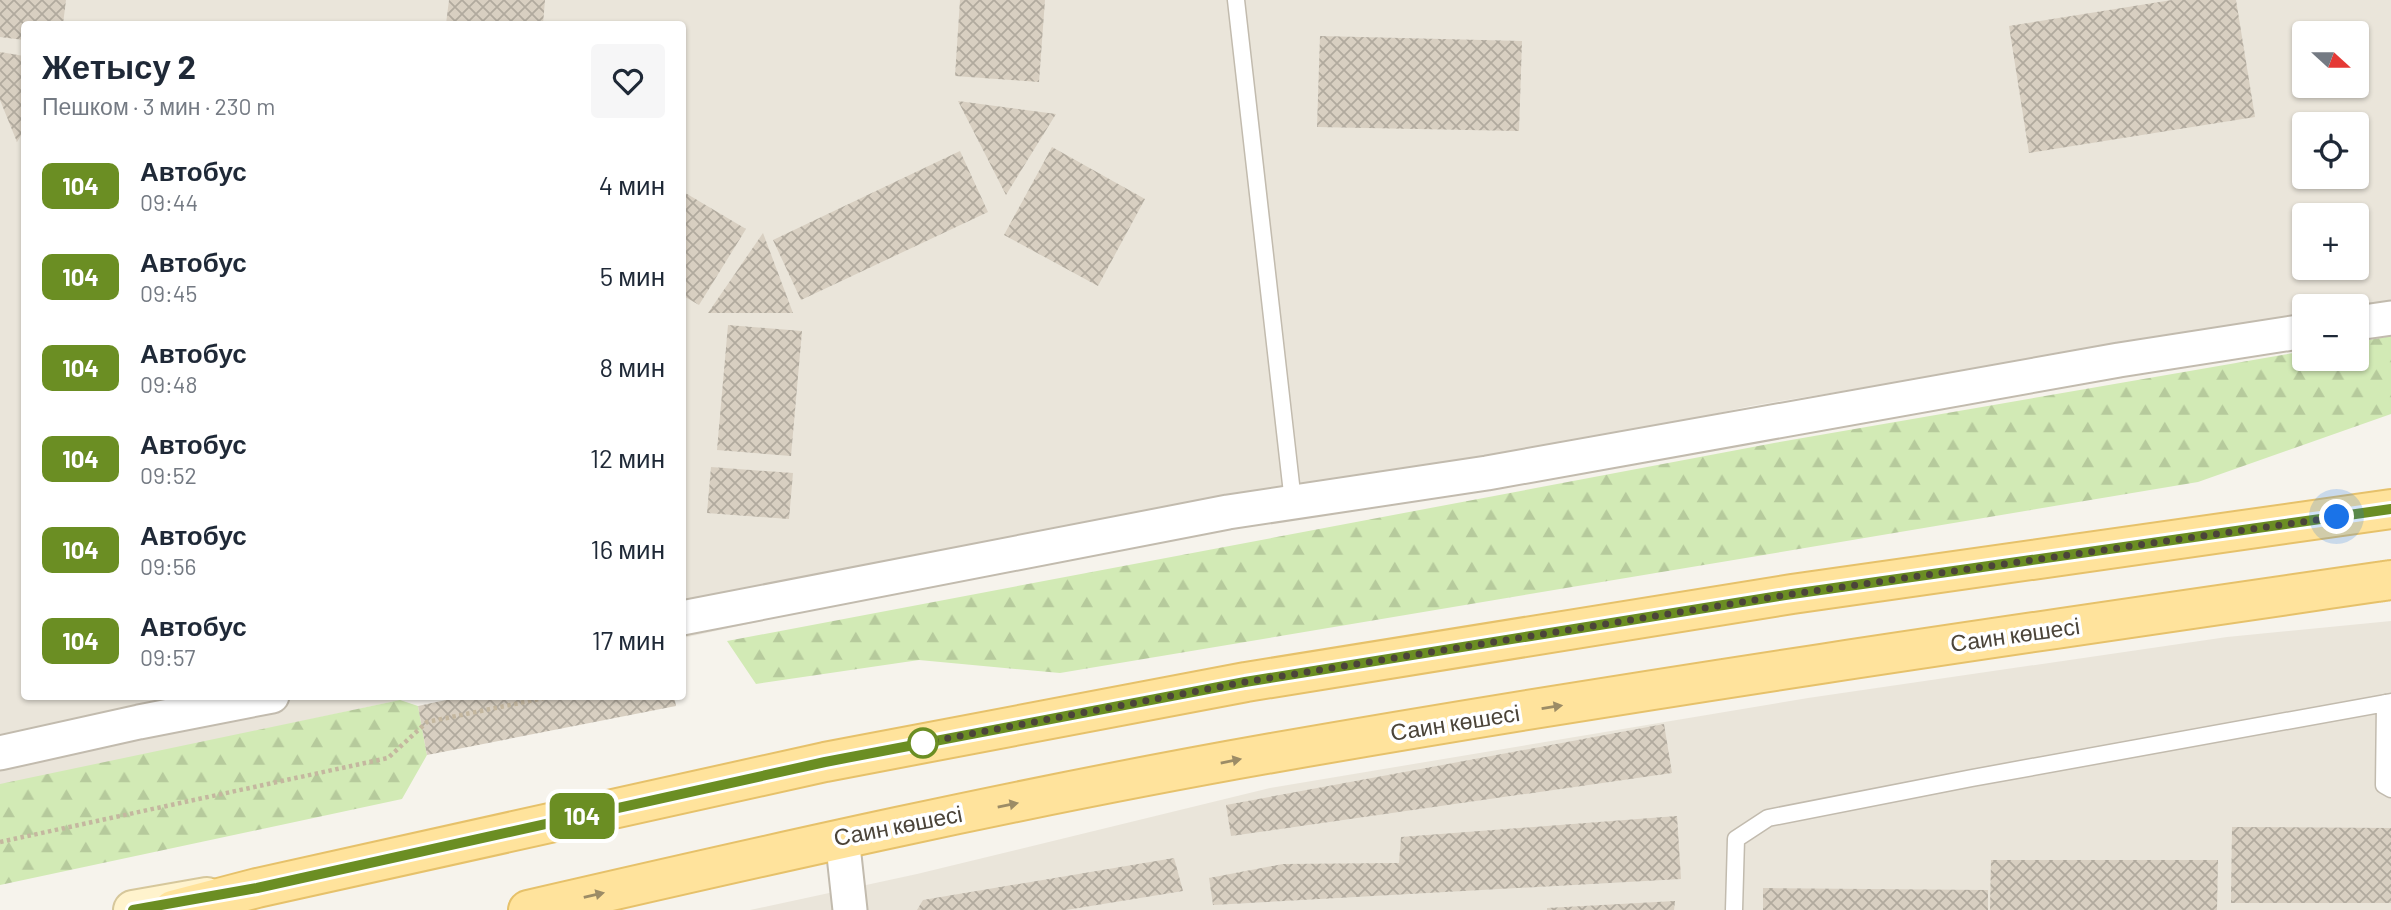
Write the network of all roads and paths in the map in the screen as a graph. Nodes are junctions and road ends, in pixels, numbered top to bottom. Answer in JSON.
{"nodes":[{"id":1,"x":1238,"y":0,"type":"edge"},
{"id":2,"x":2391,"y":318,"type":"edge"},
{"id":3,"x":2369,"y":321,"type":"edge"},
{"id":4,"x":2292,"y":333,"type":"edge"},
{"id":5,"x":1293,"y":502,"type":"junction"},
{"id":6,"x":2391,"y":509,"type":"edge"},
{"id":7,"x":2391,"y":580,"type":"edge"},
{"id":8,"x":686,"y":617,"type":"edge"},
{"id":9,"x":252,"y":700,"type":"edge"},
{"id":10,"x":534,"y":700,"type":"edge"},
{"id":11,"x":2388,"y":703,"type":"edge"},
{"id":12,"x":0,"y":753,"type":"edge"},
{"id":13,"x":2391,"y":789,"type":"edge"},
{"id":14,"x":842,"y":837,"type":"junction"},
{"id":15,"x":0,"y":842,"type":"edge"},
{"id":16,"x":257,"y":888,"type":"junction"},
{"id":17,"x":133,"y":910,"type":"edge"},
{"id":18,"x":173,"y":910,"type":"edge"},
{"id":19,"x":528,"y":910,"type":"edge"},
{"id":20,"x":850,"y":910,"type":"edge"},
{"id":21,"x":1734,"y":910,"type":"edge"}],
"edges":[{"from":1,"to":5,"type":"lane"},
{"from":2,"to":3,"type":"street"},
{"from":4,"to":5,"type":"street"},
{"from":5,"to":8,"type":"street"},
{"from":6,"to":16,"type":"main road"},
{"from":14,"to":7,"type":"main road","name":"Саин көшесі","one_way":true},
{"from":9,"to":12,"type":"street"},
{"from":10,"to":15,"type":"path"},
{"from":11,"to":13,"type":"lane"},
{"from":11,"to":21,"type":"lane"},
{"from":19,"to":14,"type":"main road","name":"Саин көшесі","one_way":true},
{"from":14,"to":20,"type":"street"},
{"from":16,"to":17,"type":"main road"},
{"from":16,"to":18,"type":"main road"}]}
